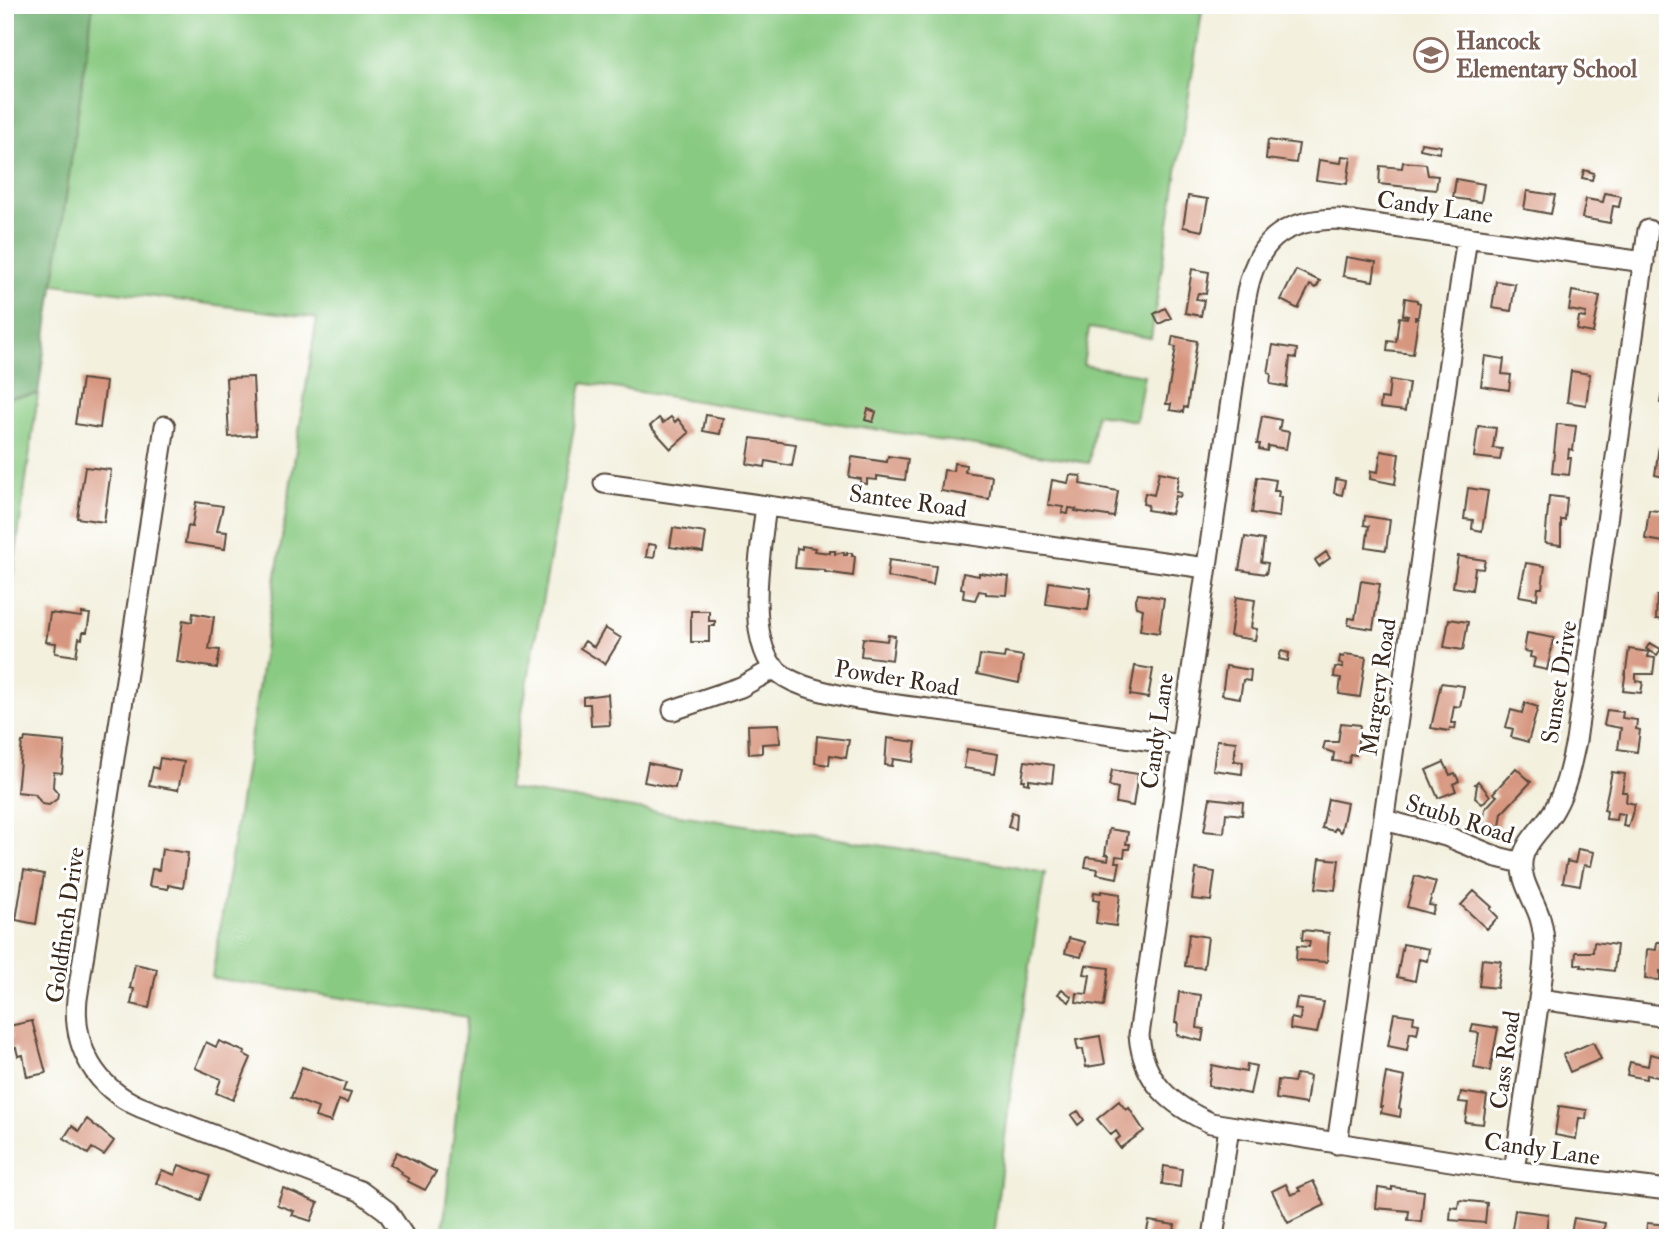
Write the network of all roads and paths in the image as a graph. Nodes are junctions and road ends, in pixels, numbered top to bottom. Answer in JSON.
{"nodes":[{"id":1,"x":1648,"y":230,"type":"dead end"},
{"id":2,"x":1467,"y":237,"type":"junction"},
{"id":3,"x":1644,"y":262,"type":"junction"},
{"id":4,"x":165,"y":426,"type":"dead end"},
{"id":5,"x":604,"y":483,"type":"dead end"},
{"id":6,"x":766,"y":506,"type":"junction"},
{"id":7,"x":1206,"y":568,"type":"junction"},
{"id":8,"x":775,"y":668,"type":"junction"},
{"id":9,"x":673,"y":710,"type":"dead end"},
{"id":10,"x":1180,"y":745,"type":"junction"},
{"id":11,"x":1384,"y":820,"type":"junction"},
{"id":12,"x":1522,"y":863,"type":"junction"},
{"id":13,"x":1539,"y":999,"type":"junction"},
{"id":14,"x":1668,"y":1017,"type":"edge"},
{"id":15,"x":1228,"y":1127,"type":"junction"},
{"id":16,"x":1338,"y":1143,"type":"junction"},
{"id":17,"x":1514,"y":1171,"type":"junction"},
{"id":18,"x":1668,"y":1189,"type":"edge"},
{"id":19,"x":405,"y":1238,"type":"edge"},
{"id":20,"x":1213,"y":1238,"type":"edge"}],
"edges":[{"from":1,"to":3,"type":"street","name":"Sunset Drive"},
{"from":2,"to":3,"type":"street","name":"Candy Lane"},
{"from":2,"to":7,"type":"street","name":"Candy Lane"},
{"from":2,"to":11,"type":"street","name":"Margery Road"},
{"from":3,"to":12,"type":"street","name":"Sunset Drive"},
{"from":4,"to":19,"type":"street","name":"Goldfinch Drive"},
{"from":5,"to":6,"type":"street","name":"Santee Road"},
{"from":6,"to":7,"type":"street","name":"Santee Road"},
{"from":6,"to":8,"type":"street"},
{"from":7,"to":10,"type":"street","name":"Candy Lane"},
{"from":8,"to":9,"type":"street"},
{"from":8,"to":10,"type":"street","name":"Powder Road"},
{"from":10,"to":15,"type":"street","name":"Candy Lane"},
{"from":11,"to":12,"type":"street","name":"Stubb Road"},
{"from":11,"to":16,"type":"street","name":"Margery Road"},
{"from":12,"to":13,"type":"street"},
{"from":13,"to":14,"type":"street"},
{"from":13,"to":17,"type":"street","name":"Cass Road"},
{"from":15,"to":16,"type":"street","name":"Candy Lane"},
{"from":15,"to":20,"type":"street"},
{"from":16,"to":17,"type":"street","name":"Candy Lane"},
{"from":17,"to":18,"type":"street","name":"Candy Lane"}]}
